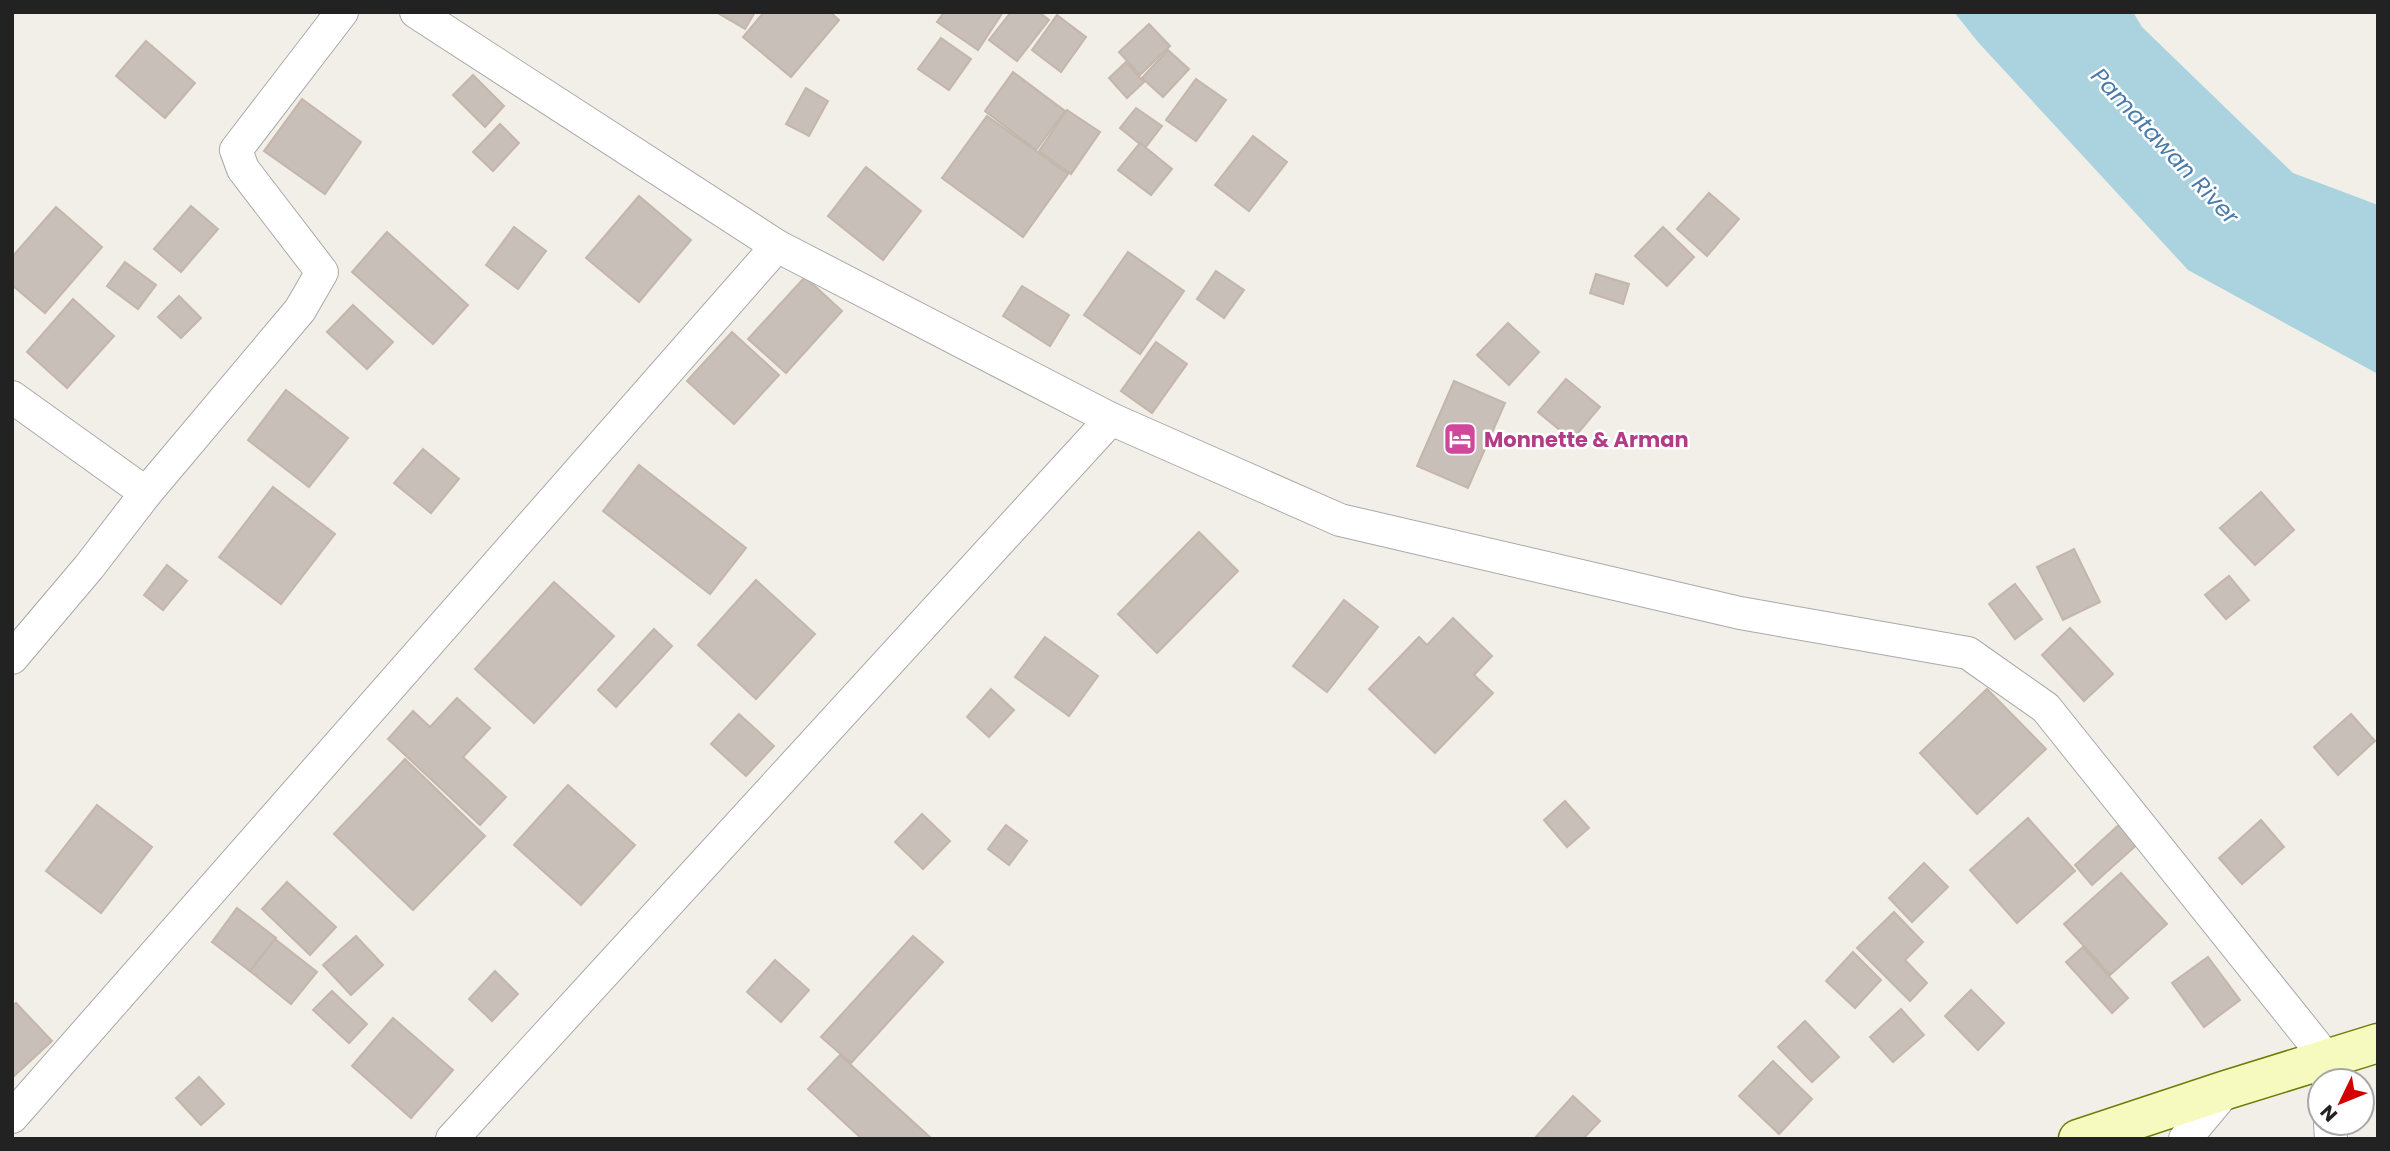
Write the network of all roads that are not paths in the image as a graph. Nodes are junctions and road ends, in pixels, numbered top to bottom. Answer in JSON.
{"nodes":[{"id":1,"x":342,"y":12,"type":"edge"},
{"id":2,"x":416,"y":12,"type":"edge"},
{"id":3,"x":777,"y":246,"type":"junction"},
{"id":4,"x":12,"y":397,"type":"edge"},
{"id":5,"x":1111,"y":419,"type":"junction"},
{"id":6,"x":146,"y":493,"type":"junction"},
{"id":7,"x":12,"y":658,"type":"edge"},
{"id":8,"x":2378,"y":1043,"type":"edge"},
{"id":9,"x":2326,"y":1067,"type":"edge"},
{"id":10,"x":2334,"y":1067,"type":"edge"},
{"id":11,"x":2306,"y":1074,"type":"edge"},
{"id":12,"x":2225,"y":1090,"type":"junction"},
{"id":13,"x":12,"y":1117,"type":"edge"},
{"id":14,"x":452,"y":1139,"type":"edge"},
{"id":15,"x":2078,"y":1139,"type":"edge"},
{"id":16,"x":2185,"y":1139,"type":"edge"}],
"edges":[{"from":1,"to":6,"type":"street"},
{"from":2,"to":3,"type":"street"},
{"from":3,"to":5,"type":"street"},
{"from":3,"to":13,"type":"street"},
{"from":4,"to":6,"type":"street"},
{"from":5,"to":9,"type":"street"},
{"from":5,"to":14,"type":"street"},
{"from":6,"to":7,"type":"street"},
{"from":8,"to":10,"type":"main road"},
{"from":11,"to":12,"type":"main road"},
{"from":12,"to":15,"type":"main road"},
{"from":12,"to":16,"type":"street"}]}
